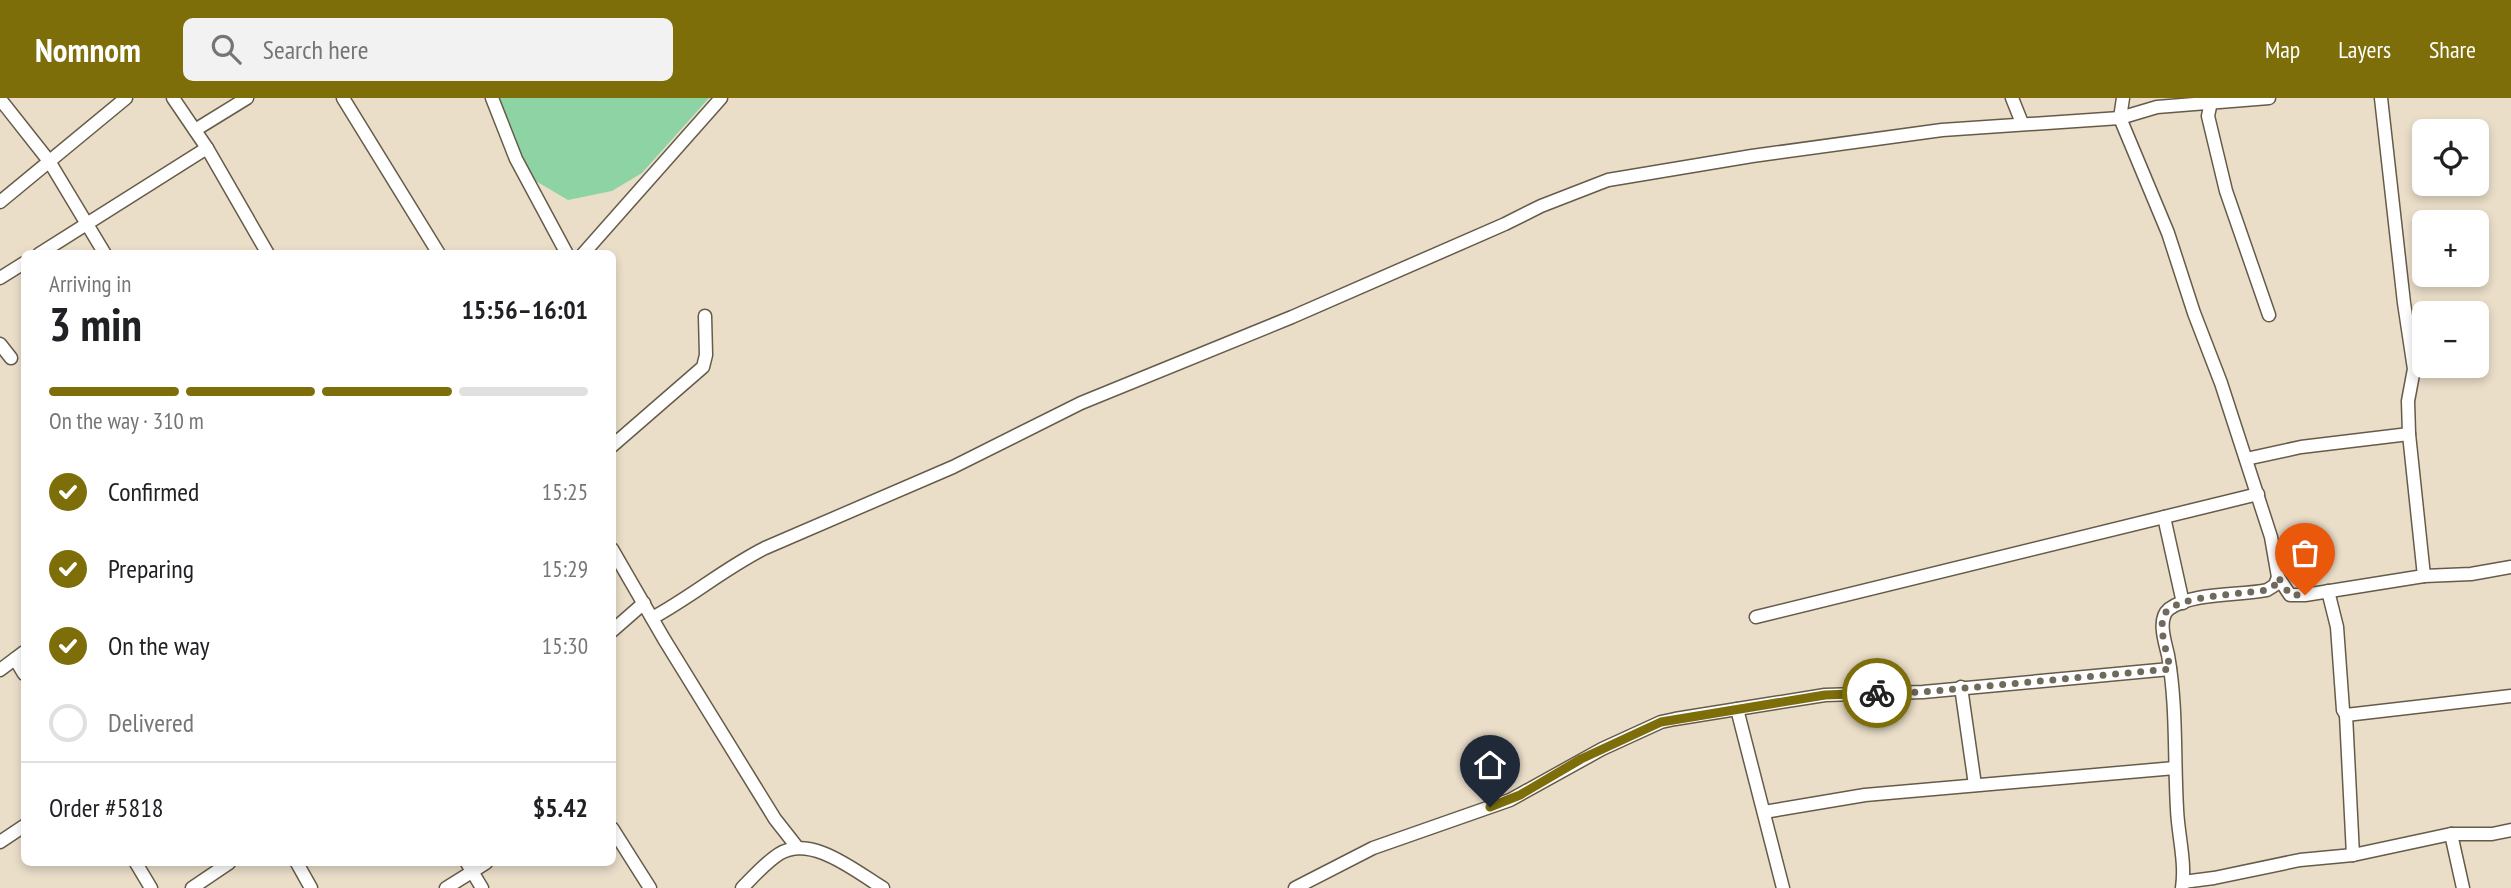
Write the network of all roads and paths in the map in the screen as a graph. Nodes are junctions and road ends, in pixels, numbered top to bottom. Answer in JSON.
{"nodes":[{"id":1,"x":126,"y":98,"type":"edge"},
{"id":2,"x":173,"y":98,"type":"edge"},
{"id":3,"x":247,"y":98,"type":"edge"},
{"id":4,"x":343,"y":98,"type":"edge"},
{"id":5,"x":492,"y":98,"type":"edge"},
{"id":6,"x":722,"y":98,"type":"edge"},
{"id":7,"x":2012,"y":98,"type":"edge"},
{"id":8,"x":2123,"y":98,"type":"edge"},
{"id":9,"x":2265,"y":98,"type":"edge"},
{"id":10,"x":2381,"y":98,"type":"edge"},
{"id":11,"x":0,"y":99,"type":"edge"},
{"id":12,"x":2211,"y":102,"type":"junction"},
{"id":13,"x":2120,"y":118,"type":"junction"},
{"id":14,"x":2022,"y":123,"type":"junction"},
{"id":15,"x":195,"y":130,"type":"junction"},
{"id":16,"x":207,"y":148,"type":"junction"},
{"id":17,"x":49,"y":161,"type":"junction"},
{"id":18,"x":0,"y":202,"type":"edge"},
{"id":19,"x":87,"y":224,"type":"junction"},
{"id":20,"x":45,"y":250,"type":"edge"},
{"id":21,"x":103,"y":250,"type":"edge"},
{"id":22,"x":266,"y":250,"type":"edge"},
{"id":23,"x":437,"y":250,"type":"edge"},
{"id":24,"x":565,"y":250,"type":"edge"},
{"id":25,"x":587,"y":250,"type":"edge"},
{"id":26,"x":21,"y":265,"type":"edge"},
{"id":27,"x":0,"y":278,"type":"edge"},
{"id":28,"x":2269,"y":315,"type":"dead end"},
{"id":29,"x":705,"y":316,"type":"dead end"},
{"id":30,"x":0,"y":344,"type":"edge"},
{"id":31,"x":11,"y":358,"type":"dead end"},
{"id":32,"x":2409,"y":434,"type":"junction"},
{"id":33,"x":616,"y":443,"type":"edge"},
{"id":34,"x":2246,"y":459,"type":"junction"},
{"id":35,"x":2258,"y":494,"type":"junction"},
{"id":36,"x":2164,"y":517,"type":"junction"},
{"id":37,"x":616,"y":556,"type":"edge"},
{"id":38,"x":2511,"y":567,"type":"edge"},
{"id":39,"x":2424,"y":576,"type":"junction"},
{"id":40,"x":2278,"y":577,"type":"junction"},
{"id":41,"x":2328,"y":591,"type":"junction"},
{"id":42,"x":644,"y":603,"type":"junction"},
{"id":43,"x":2183,"y":603,"type":"junction"},
{"id":44,"x":1756,"y":617,"type":"dead end"},
{"id":45,"x":652,"y":618,"type":"junction"},
{"id":46,"x":616,"y":628,"type":"edge"},
{"id":47,"x":20,"y":655,"type":"edge"},
{"id":48,"x":2170,"y":669,"type":"junction"},
{"id":49,"x":0,"y":670,"type":"edge"},
{"id":50,"x":1961,"y":687,"type":"junction"},
{"id":51,"x":2511,"y":696,"type":"edge"},
{"id":52,"x":1737,"y":709,"type":"junction"},
{"id":53,"x":2346,"y":715,"type":"junction"},
{"id":54,"x":2175,"y":768,"type":"junction"},
{"id":55,"x":1975,"y":785,"type":"junction"},
{"id":56,"x":1764,"y":812,"type":"junction"},
{"id":57,"x":21,"y":828,"type":"edge"},
{"id":58,"x":2511,"y":830,"type":"edge"},
{"id":59,"x":616,"y":834,"type":"edge"},
{"id":60,"x":2451,"y":834,"type":"junction"},
{"id":61,"x":0,"y":842,"type":"edge"},
{"id":62,"x":797,"y":847,"type":"junction"},
{"id":63,"x":2353,"y":855,"type":"junction"},
{"id":64,"x":138,"y":866,"type":"edge"},
{"id":65,"x":224,"y":866,"type":"edge"},
{"id":66,"x":299,"y":866,"type":"edge"},
{"id":67,"x":470,"y":867,"type":"edge"},
{"id":68,"x":2182,"y":885,"type":"edge"},
{"id":69,"x":151,"y":888,"type":"edge"},
{"id":70,"x":191,"y":888,"type":"edge"},
{"id":71,"x":311,"y":888,"type":"edge"},
{"id":72,"x":446,"y":888,"type":"edge"},
{"id":73,"x":482,"y":888,"type":"edge"},
{"id":74,"x":650,"y":888,"type":"edge"},
{"id":75,"x":742,"y":888,"type":"edge"},
{"id":76,"x":883,"y":888,"type":"edge"},
{"id":77,"x":1295,"y":888,"type":"edge"},
{"id":78,"x":1783,"y":888,"type":"edge"},
{"id":79,"x":2463,"y":888,"type":"edge"}],
"edges":[{"from":1,"to":17,"type":"street"},
{"from":2,"to":15,"type":"street"},
{"from":3,"to":15,"type":"street"},
{"from":4,"to":23,"type":"street"},
{"from":5,"to":24,"type":"street"},
{"from":6,"to":25,"type":"street"},
{"from":7,"to":14,"type":"street"},
{"from":8,"to":13,"type":"street"},
{"from":9,"to":12,"type":"street"},
{"from":10,"to":32,"type":"street"},
{"from":11,"to":17,"type":"street"},
{"from":12,"to":13,"type":"street"},
{"from":12,"to":28,"type":"street"},
{"from":13,"to":14,"type":"street"},
{"from":13,"to":34,"type":"street"},
{"from":14,"to":45,"type":"street"},
{"from":15,"to":16,"type":"street"},
{"from":16,"to":19,"type":"street"},
{"from":16,"to":22,"type":"street"},
{"from":17,"to":18,"type":"street"},
{"from":17,"to":19,"type":"street"},
{"from":19,"to":20,"type":"street"},
{"from":19,"to":21,"type":"street"},
{"from":26,"to":27,"type":"street"},
{"from":29,"to":33,"type":"street"},
{"from":30,"to":31,"type":"street"},
{"from":32,"to":34,"type":"street"},
{"from":32,"to":39,"type":"street"},
{"from":34,"to":35,"type":"street"},
{"from":35,"to":36,"type":"street"},
{"from":35,"to":40,"type":"street"},
{"from":36,"to":43,"type":"street"},
{"from":36,"to":44,"type":"street"},
{"from":37,"to":42,"type":"street"},
{"from":38,"to":39,"type":"street"},
{"from":39,"to":41,"type":"street"},
{"from":40,"to":41,"type":"street"},
{"from":40,"to":43,"type":"street"},
{"from":41,"to":53,"type":"street"},
{"from":42,"to":45,"type":"street"},
{"from":42,"to":46,"type":"street"},
{"from":43,"to":48,"type":"street"},
{"from":45,"to":62,"type":"street"},
{"from":47,"to":49,"type":"street"},
{"from":48,"to":50,"type":"street"},
{"from":48,"to":54,"type":"street"},
{"from":50,"to":52,"type":"street"},
{"from":50,"to":55,"type":"street"},
{"from":51,"to":53,"type":"street"},
{"from":52,"to":56,"type":"street"},
{"from":52,"to":77,"type":"street"},
{"from":53,"to":63,"type":"street"},
{"from":54,"to":55,"type":"street"},
{"from":54,"to":68,"type":"street"},
{"from":55,"to":56,"type":"street"},
{"from":56,"to":78,"type":"street"},
{"from":57,"to":61,"type":"street"},
{"from":58,"to":60,"type":"street"},
{"from":59,"to":74,"type":"street"},
{"from":60,"to":63,"type":"street"},
{"from":60,"to":79,"type":"street"},
{"from":62,"to":75,"type":"street"},
{"from":62,"to":76,"type":"street"},
{"from":63,"to":68,"type":"street"},
{"from":64,"to":69,"type":"street"},
{"from":65,"to":70,"type":"street"},
{"from":66,"to":71,"type":"street"},
{"from":67,"to":72,"type":"street"},
{"from":67,"to":73,"type":"street"}]}
